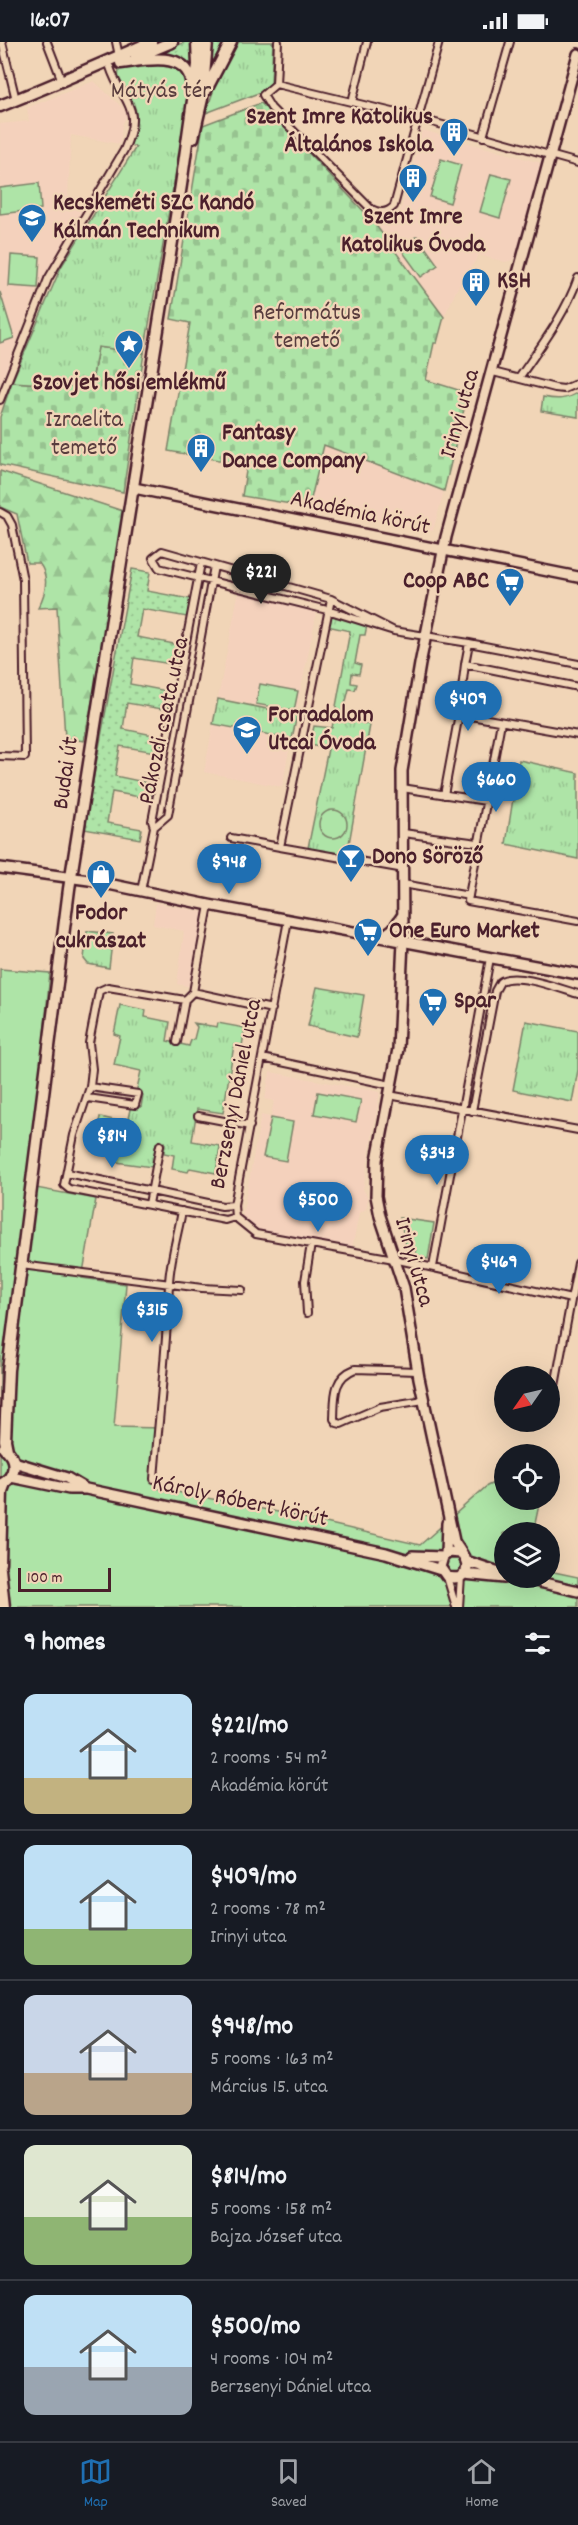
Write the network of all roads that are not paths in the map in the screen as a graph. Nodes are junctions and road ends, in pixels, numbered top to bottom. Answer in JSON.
{"nodes":[{"id":1,"x":2,"y":42,"type":"edge"},
{"id":2,"x":47,"y":42,"type":"edge"},
{"id":3,"x":116,"y":42,"type":"edge"},
{"id":4,"x":151,"y":42,"type":"edge"},
{"id":5,"x":172,"y":42,"type":"edge"},
{"id":6,"x":197,"y":42,"type":"edge"},
{"id":7,"x":207,"y":42,"type":"edge"},
{"id":8,"x":231,"y":42,"type":"edge"},
{"id":9,"x":278,"y":42,"type":"edge"},
{"id":10,"x":366,"y":42,"type":"edge"},
{"id":11,"x":439,"y":42,"type":"edge"},
{"id":12,"x":510,"y":42,"type":"edge"},
{"id":13,"x":578,"y":54,"type":"edge"},
{"id":14,"x":120,"y":59,"type":"junction"},
{"id":15,"x":110,"y":66,"type":"junction"},
{"id":16,"x":90,"y":70,"type":"junction"},
{"id":17,"x":62,"y":81,"type":"junction"},
{"id":18,"x":276,"y":84,"type":"junction"},
{"id":19,"x":197,"y":97,"type":"junction"},
{"id":20,"x":15,"y":100,"type":"junction"},
{"id":21,"x":352,"y":102,"type":"junction"},
{"id":22,"x":0,"y":106,"type":"edge"},
{"id":23,"x":418,"y":118,"type":"junction"},
{"id":24,"x":483,"y":137,"type":"junction"},
{"id":25,"x":551,"y":156,"type":"junction"},
{"id":26,"x":578,"y":163,"type":"edge"},
{"id":27,"x":578,"y":278,"type":"edge"},
{"id":28,"x":493,"y":372,"type":"junction"},
{"id":29,"x":519,"y":378,"type":"junction"},
{"id":30,"x":578,"y":383,"type":"edge"},
{"id":31,"x":0,"y":400,"type":"edge"},
{"id":32,"x":134,"y":488,"type":"junction"},
{"id":33,"x":0,"y":512,"type":"edge"},
{"id":34,"x":444,"y":551,"type":"junction"},
{"id":35,"x":201,"y":563,"type":"junction"},
{"id":36,"x":214,"y":566,"type":"junction"},
{"id":37,"x":198,"y":577,"type":"junction"},
{"id":38,"x":578,"y":577,"type":"edge"},
{"id":39,"x":212,"y":581,"type":"junction"},
{"id":40,"x":331,"y":599,"type":"junction"},
{"id":41,"x":327,"y":610,"type":"junction"},
{"id":42,"x":394,"y":631,"type":"junction"},
{"id":43,"x":426,"y":636,"type":"junction"},
{"id":44,"x":469,"y":643,"type":"junction"},
{"id":45,"x":465,"y":664,"type":"junction"},
{"id":46,"x":578,"y":664,"type":"edge"},
{"id":47,"x":578,"y":687,"type":"edge"},
{"id":48,"x":459,"y":714,"type":"junction"},
{"id":49,"x":501,"y":722,"type":"junction"},
{"id":50,"x":578,"y":735,"type":"edge"},
{"id":51,"x":0,"y":756,"type":"edge"},
{"id":52,"x":402,"y":788,"type":"junction"},
{"id":53,"x":444,"y":795,"type":"junction"},
{"id":54,"x":486,"y":801,"type":"junction"},
{"id":55,"x":154,"y":827,"type":"junction"},
{"id":56,"x":403,"y":833,"type":"junction"},
{"id":57,"x":231,"y":838,"type":"dead end"},
{"id":58,"x":478,"y":843,"type":"junction"},
{"id":59,"x":280,"y":847,"type":"junction"},
{"id":60,"x":0,"y":868,"type":"edge"},
{"id":61,"x":404,"y":869,"type":"junction"},
{"id":62,"x":71,"y":878,"type":"junction"},
{"id":63,"x":403,"y":884,"type":"junction"},
{"id":64,"x":141,"y":891,"type":"junction"},
{"id":65,"x":469,"y":896,"type":"junction"},
{"id":66,"x":209,"y":905,"type":"junction"},
{"id":67,"x":403,"y":913,"type":"junction"},
{"id":68,"x":288,"y":920,"type":"junction"},
{"id":69,"x":578,"y":921,"type":"edge"},
{"id":70,"x":382,"y":937,"type":"junction"},
{"id":71,"x":403,"y":941,"type":"junction"},
{"id":72,"x":490,"y":958,"type":"junction"},
{"id":73,"x":578,"y":974,"type":"edge"},
{"id":74,"x":193,"y":992,"type":"junction"},
{"id":75,"x":578,"y":994,"type":"edge"},
{"id":76,"x":185,"y":1000,"type":"junction"},
{"id":77,"x":272,"y":1009,"type":"junction"},
{"id":78,"x":177,"y":1042,"type":"dead end"},
{"id":79,"x":262,"y":1058,"type":"junction"},
{"id":80,"x":90,"y":1087,"type":"junction"},
{"id":81,"x":390,"y":1090,"type":"junction"},
{"id":82,"x":88,"y":1098,"type":"junction"},
{"id":83,"x":462,"y":1109,"type":"junction"},
{"id":84,"x":472,"y":1111,"type":"junction"},
{"id":85,"x":198,"y":1116,"type":"dead end"},
{"id":86,"x":250,"y":1126,"type":"junction"},
{"id":87,"x":578,"y":1130,"type":"edge"},
{"id":88,"x":160,"y":1145,"type":"dead end"},
{"id":89,"x":67,"y":1173,"type":"junction"},
{"id":90,"x":152,"y":1190,"type":"junction"},
{"id":91,"x":149,"y":1204,"type":"junction"},
{"id":92,"x":234,"y":1205,"type":"junction"},
{"id":93,"x":182,"y":1211,"type":"junction"},
{"id":94,"x":235,"y":1217,"type":"junction"},
{"id":95,"x":311,"y":1244,"type":"junction"},
{"id":96,"x":394,"y":1259,"type":"junction"},
{"id":97,"x":578,"y":1263,"type":"edge"},
{"id":98,"x":21,"y":1265,"type":"junction"},
{"id":99,"x":433,"y":1267,"type":"junction"},
{"id":100,"x":169,"y":1283,"type":"junction"},
{"id":101,"x":576,"y":1289,"type":"edge"},
{"id":102,"x":242,"y":1290,"type":"dead end"},
{"id":103,"x":571,"y":1299,"type":"junction"},
{"id":104,"x":307,"y":1313,"type":"dead end"},
{"id":105,"x":559,"y":1366,"type":"edge"},
{"id":106,"x":8,"y":1370,"type":"junction"},
{"id":107,"x":418,"y":1371,"type":"junction"},
{"id":108,"x":0,"y":1390,"type":"edge"},
{"id":109,"x":424,"y":1400,"type":"junction"},
{"id":110,"x":4,"y":1448,"type":"edge"},
{"id":111,"x":14,"y":1462,"type":"junction"},
{"id":112,"x":154,"y":1479,"type":"dead end"},
{"id":113,"x":5,"y":1482,"type":"edge"},
{"id":114,"x":86,"y":1489,"type":"junction"},
{"id":115,"x":446,"y":1506,"type":"junction"},
{"id":116,"x":386,"y":1553,"type":"junction"},
{"id":117,"x":445,"y":1556,"type":"junction"},
{"id":118,"x":463,"y":1557,"type":"junction"},
{"id":119,"x":0,"y":1563,"type":"edge"},
{"id":120,"x":0,"y":1569,"type":"edge"},
{"id":121,"x":494,"y":1571,"type":"edge"},
{"id":122,"x":444,"y":1573,"type":"junction"},
{"id":123,"x":462,"y":1575,"type":"junction"},
{"id":124,"x":494,"y":1576,"type":"edge"},
{"id":125,"x":560,"y":1587,"type":"edge"},
{"id":126,"x":578,"y":1591,"type":"edge"},
{"id":127,"x":4,"y":1607,"type":"edge"},
{"id":128,"x":458,"y":1607,"type":"edge"}],
"edges":[{"from":1,"to":20,"type":"street"},
{"from":2,"to":17,"type":"street"},
{"from":3,"to":14,"type":"street"},
{"from":4,"to":14,"type":"main road"},
{"from":5,"to":14,"type":"main road"},
{"from":6,"to":19,"type":"main road"},
{"from":7,"to":19,"type":"main road"},
{"from":8,"to":19,"type":"main road"},
{"from":9,"to":18,"type":"street"},
{"from":10,"to":21,"type":"street"},
{"from":11,"to":23,"type":"street"},
{"from":12,"to":24,"type":"street"},
{"from":13,"to":25,"type":"street","name":"Irinyi utca"},
{"from":14,"to":15,"type":"main road"},
{"from":14,"to":16,"type":"main road"},
{"from":14,"to":19,"type":"main road"},
{"from":15,"to":16,"type":"main road"},
{"from":15,"to":31,"type":"street"},
{"from":16,"to":17,"type":"main road"},
{"from":17,"to":20,"type":"main road"},
{"from":18,"to":21,"type":"street"},
{"from":18,"to":23,"type":"street"},
{"from":19,"to":32,"type":"main road","name":"Budai út"},
{"from":20,"to":22,"type":"main road"},
{"from":21,"to":23,"type":"street"},
{"from":23,"to":24,"type":"street"},
{"from":24,"to":25,"type":"street"},
{"from":25,"to":26,"type":"street"},
{"from":25,"to":28,"type":"street","name":"Irinyi utca"},
{"from":27,"to":29,"type":"street"},
{"from":28,"to":29,"type":"street"},
{"from":28,"to":34,"type":"street","name":"Irinyi utca"},
{"from":29,"to":30,"type":"street"},
{"from":32,"to":34,"type":"street","name":"Akadémia körút"},
{"from":32,"to":62,"type":"main road","name":"Budai út"},
{"from":33,"to":51,"type":"street"},
{"from":34,"to":38,"type":"street","name":"Akadémia körút"},
{"from":34,"to":43,"type":"street","name":"Irinyi utca"},
{"from":35,"to":36,"type":"street"},
{"from":35,"to":37,"type":"street","name":"Pákozdi csata utca"},
{"from":35,"to":37,"type":"street"},
{"from":36,"to":39,"type":"street","name":"Pákozdi csata utca"},
{"from":36,"to":40,"type":"street"},
{"from":37,"to":39,"type":"street"},
{"from":37,"to":55,"type":"street","name":"Pákozdi csata utca"},
{"from":39,"to":41,"type":"street"},
{"from":39,"to":55,"type":"street","name":"Pákozdi csata utca"},
{"from":40,"to":41,"type":"street"},
{"from":40,"to":42,"type":"street"},
{"from":41,"to":42,"type":"street"},
{"from":41,"to":59,"type":"street"},
{"from":42,"to":43,"type":"street"},
{"from":43,"to":44,"type":"street"},
{"from":43,"to":52,"type":"street","name":"Irinyi utca"},
{"from":44,"to":45,"type":"street"},
{"from":44,"to":46,"type":"street"},
{"from":45,"to":47,"type":"street"},
{"from":45,"to":48,"type":"street"},
{"from":48,"to":49,"type":"street"},
{"from":48,"to":53,"type":"street"},
{"from":49,"to":50,"type":"street"},
{"from":49,"to":54,"type":"street"},
{"from":52,"to":53,"type":"street"},
{"from":52,"to":56,"type":"street","name":"Irinyi utca"},
{"from":53,"to":54,"type":"street"},
{"from":54,"to":58,"type":"street"},
{"from":55,"to":64,"type":"street"},
{"from":56,"to":58,"type":"street"},
{"from":56,"to":61,"type":"street","name":"Irinyi utca"},
{"from":57,"to":59,"type":"street"},
{"from":58,"to":65,"type":"street"},
{"from":59,"to":61,"type":"street"},
{"from":60,"to":62,"type":"street"},
{"from":61,"to":63,"type":"street","name":"Irinyi utca"},
{"from":62,"to":64,"type":"street"},
{"from":62,"to":98,"type":"main road","name":"Budai út"},
{"from":63,"to":65,"type":"street"},
{"from":63,"to":67,"type":"street","name":"Irinyi utca"},
{"from":64,"to":66,"type":"street"},
{"from":65,"to":69,"type":"street"},
{"from":66,"to":68,"type":"street"},
{"from":66,"to":74,"type":"street"},
{"from":67,"to":70,"type":"street"},
{"from":67,"to":71,"type":"street","name":"Irinyi utca"},
{"from":68,"to":70,"type":"street"},
{"from":68,"to":77,"type":"street","name":"Berzsenyi Dániel utca"},
{"from":70,"to":71,"type":"street"},
{"from":71,"to":72,"type":"street"},
{"from":71,"to":81,"type":"street","name":"Irinyi utca"},
{"from":72,"to":73,"type":"street"},
{"from":72,"to":83,"type":"street"},
{"from":74,"to":76,"type":"street"},
{"from":74,"to":77,"type":"street"},
{"from":75,"to":84,"type":"street"},
{"from":76,"to":78,"type":"street"},
{"from":76,"to":80,"type":"street"},
{"from":77,"to":79,"type":"street","name":"Berzsenyi Dániel utca"},
{"from":79,"to":81,"type":"street"},
{"from":79,"to":86,"type":"street","name":"Berzsenyi Dániel utca"},
{"from":80,"to":82,"type":"street"},
{"from":80,"to":82,"type":"street"},
{"from":81,"to":83,"type":"street"},
{"from":81,"to":96,"type":"street","name":"Irinyi utca"},
{"from":82,"to":89,"type":"street"},
{"from":83,"to":84,"type":"street"},
{"from":83,"to":99,"type":"street"},
{"from":84,"to":87,"type":"street"},
{"from":85,"to":86,"type":"street"},
{"from":86,"to":92,"type":"street","name":"Berzsenyi Dániel utca"},
{"from":88,"to":90,"type":"street"},
{"from":89,"to":90,"type":"street"},
{"from":89,"to":91,"type":"street"},
{"from":90,"to":91,"type":"street"},
{"from":90,"to":92,"type":"street"},
{"from":91,"to":93,"type":"street"},
{"from":92,"to":94,"type":"street","name":"Berzsenyi Dániel utca"},
{"from":93,"to":94,"type":"street"},
{"from":93,"to":100,"type":"street"},
{"from":94,"to":95,"type":"street","name":"Berzsenyi Dániel utca"},
{"from":95,"to":96,"type":"street","name":"Berzsenyi Dániel utca"},
{"from":95,"to":104,"type":"street"},
{"from":96,"to":99,"type":"street","name":"Berzsenyi Dániel utca"},
{"from":96,"to":107,"type":"street","name":"Irinyi utca"},
{"from":97,"to":101,"type":"street"},
{"from":98,"to":100,"type":"street"},
{"from":98,"to":106,"type":"main road","name":"Budai út"},
{"from":99,"to":103,"type":"street","name":"Berzsenyi Dániel utca"},
{"from":100,"to":102,"type":"street"},
{"from":100,"to":112,"type":"street"},
{"from":101,"to":103,"type":"street"},
{"from":103,"to":105,"type":"street"},
{"from":106,"to":108,"type":"main road","name":"Budai út"},
{"from":106,"to":110,"type":"main road","name":"Budai út"},
{"from":107,"to":109,"type":"street","name":"Irinyi utca"},
{"from":107,"to":109,"type":"street"},
{"from":109,"to":115,"type":"street","name":"Irinyi utca"},
{"from":110,"to":111,"type":"main road"},
{"from":111,"to":113,"type":"main road"},
{"from":111,"to":114,"type":"street","name":"Károly Róbert körút"},
{"from":113,"to":114,"type":"street","name":"Károly Róbert körút"},
{"from":113,"to":119,"type":"main road"},
{"from":114,"to":116,"type":"street","name":"Károly Róbert körút"},
{"from":115,"to":117,"type":"street","name":"Irinyi utca"},
{"from":115,"to":118,"type":"street","name":"Irinyi utca"},
{"from":116,"to":117,"type":"street","name":"Károly Róbert körút"},
{"from":116,"to":122,"type":"street","name":"Károly Róbert körút"},
{"from":117,"to":118,"type":"street"},
{"from":117,"to":122,"type":"street"},
{"from":118,"to":121,"type":"street"},
{"from":118,"to":123,"type":"street"},
{"from":120,"to":127,"type":"main road"},
{"from":122,"to":123,"type":"street"},
{"from":122,"to":128,"type":"street"},
{"from":123,"to":124,"type":"street"},
{"from":123,"to":128,"type":"street"},
{"from":125,"to":126,"type":"street"}]}
